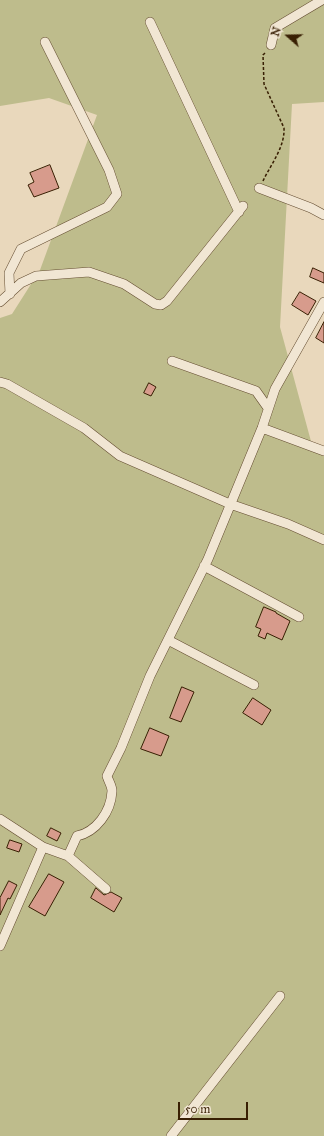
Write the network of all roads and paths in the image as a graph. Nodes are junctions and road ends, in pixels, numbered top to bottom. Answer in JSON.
{"nodes":[{"id":1,"x":322,"y":0,"type":"edge"},
{"id":2,"x":150,"y":22,"type":"dead end"},
{"id":3,"x":45,"y":42,"type":"dead end"},
{"id":4,"x":271,"y":45,"type":"joint"},
{"id":5,"x":259,"y":188,"type":"joint"},
{"id":6,"x":324,"y":215,"type":"edge"},
{"id":7,"x":10,"y":294,"type":"junction"},
{"id":8,"x":0,"y":302,"type":"edge"},
{"id":9,"x":324,"y":302,"type":"edge"},
{"id":10,"x":172,"y":361,"type":"dead end"},
{"id":11,"x":0,"y":382,"type":"edge"},
{"id":12,"x":268,"y":408,"type":"junction"},
{"id":13,"x":262,"y":428,"type":"junction"},
{"id":14,"x":324,"y":450,"type":"edge"},
{"id":15,"x":230,"y":504,"type":"junction"},
{"id":16,"x":324,"y":540,"type":"edge"},
{"id":17,"x":204,"y":566,"type":"junction"},
{"id":18,"x":299,"y":617,"type":"dead end"},
{"id":19,"x":168,"y":640,"type":"junction"},
{"id":20,"x":254,"y":685,"type":"dead end"},
{"id":21,"x":0,"y":819,"type":"edge"},
{"id":22,"x":44,"y":847,"type":"junction"},
{"id":23,"x":68,"y":856,"type":"junction"},
{"id":24,"x":106,"y":889,"type":"dead end"},
{"id":25,"x":0,"y":946,"type":"edge"},
{"id":26,"x":280,"y":996,"type":"dead end"},
{"id":27,"x":171,"y":1136,"type":"edge"}],
"edges":[{"from":1,"to":4,"type":"street"},
{"from":2,"to":7,"type":"street"},
{"from":3,"to":7,"type":"street"},
{"from":4,"to":5,"type":"path"},
{"from":5,"to":6,"type":"street"},
{"from":7,"to":8,"type":"street"},
{"from":9,"to":12,"type":"street"},
{"from":10,"to":12,"type":"street"},
{"from":11,"to":15,"type":"street"},
{"from":12,"to":13,"type":"street"},
{"from":13,"to":14,"type":"street"},
{"from":13,"to":15,"type":"street"},
{"from":15,"to":16,"type":"street"},
{"from":15,"to":17,"type":"street"},
{"from":17,"to":18,"type":"street"},
{"from":17,"to":19,"type":"street"},
{"from":19,"to":20,"type":"street"},
{"from":19,"to":23,"type":"street"},
{"from":21,"to":22,"type":"street"},
{"from":22,"to":23,"type":"street"},
{"from":22,"to":25,"type":"street"},
{"from":23,"to":24,"type":"street"},
{"from":26,"to":27,"type":"street"}]}
